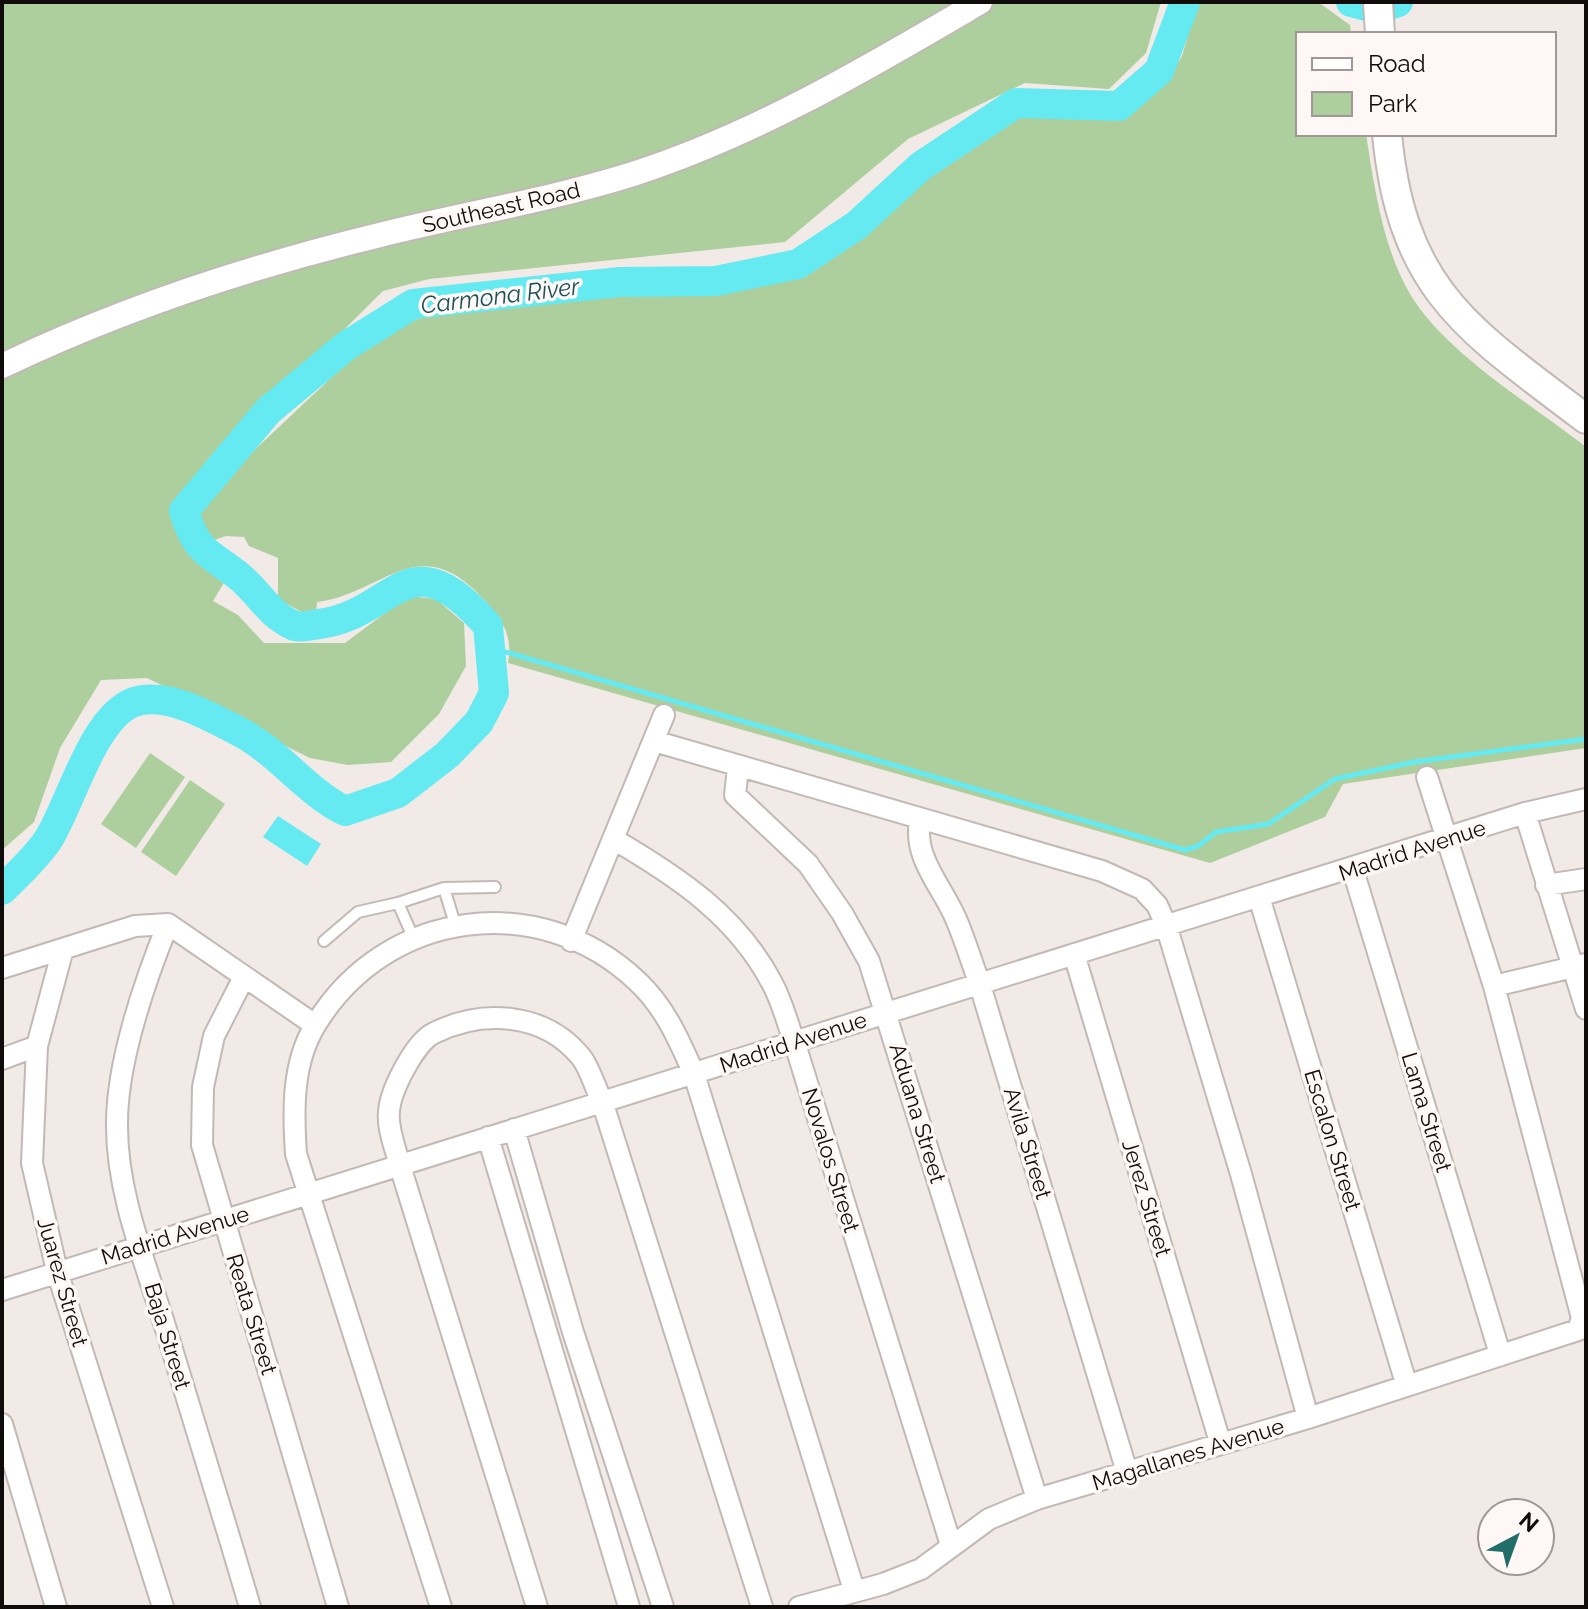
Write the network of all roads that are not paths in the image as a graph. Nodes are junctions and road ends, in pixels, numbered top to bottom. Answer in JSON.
{"nodes":[{"id":1,"x":980,"y":2,"type":"edge"},
{"id":2,"x":1387,"y":136,"type":"edge"},
{"id":3,"x":2,"y":366,"type":"edge"},
{"id":4,"x":1586,"y":419,"type":"edge"},
{"id":5,"x":664,"y":715,"type":"dead end"},
{"id":6,"x":654,"y":741,"type":"junction"},
{"id":7,"x":738,"y":768,"type":"junction"},
{"id":8,"x":1427,"y":777,"type":"dead end"},
{"id":9,"x":1586,"y":799,"type":"edge"},
{"id":10,"x":1525,"y":813,"type":"junction"},
{"id":11,"x":920,"y":821,"type":"junction"},
{"id":12,"x":1446,"y":838,"type":"junction"},
{"id":13,"x":615,"y":840,"type":"junction"},
{"id":14,"x":1353,"y":870,"type":"junction"},
{"id":15,"x":1586,"y":879,"type":"edge"},
{"id":16,"x":1546,"y":885,"type":"junction"},
{"id":17,"x":495,"y":887,"type":"dead end"},
{"id":18,"x":444,"y":888,"type":"junction"},
{"id":19,"x":1259,"y":897,"type":"junction"},
{"id":20,"x":398,"y":903,"type":"junction"},
{"id":21,"x":168,"y":924,"type":"junction"},
{"id":22,"x":455,"y":924,"type":"junction"},
{"id":23,"x":1166,"y":925,"type":"junction"},
{"id":24,"x":413,"y":937,"type":"junction"},
{"id":25,"x":324,"y":941,"type":"dead end"},
{"id":26,"x":571,"y":941,"type":"junction"},
{"id":27,"x":63,"y":949,"type":"junction"},
{"id":28,"x":1074,"y":954,"type":"junction"},
{"id":29,"x":1579,"y":965,"type":"edge"},
{"id":30,"x":2,"y":968,"type":"edge"},
{"id":31,"x":244,"y":977,"type":"junction"},
{"id":32,"x":980,"y":985,"type":"junction"},
{"id":33,"x":1494,"y":986,"type":"junction"},
{"id":34,"x":1586,"y":1009,"type":"edge"},
{"id":35,"x":886,"y":1012,"type":"junction"},
{"id":36,"x":315,"y":1025,"type":"junction"},
{"id":37,"x":794,"y":1041,"type":"junction"},
{"id":38,"x":37,"y":1046,"type":"junction"},
{"id":39,"x":2,"y":1059,"type":"edge"},
{"id":40,"x":694,"y":1074,"type":"junction"},
{"id":41,"x":602,"y":1101,"type":"junction"},
{"id":42,"x":514,"y":1129,"type":"junction"},
{"id":43,"x":488,"y":1137,"type":"junction"},
{"id":44,"x":400,"y":1166,"type":"junction"},
{"id":45,"x":308,"y":1196,"type":"junction"},
{"id":46,"x":224,"y":1220,"type":"junction"},
{"id":47,"x":140,"y":1245,"type":"junction"},
{"id":48,"x":57,"y":1271,"type":"junction"},
{"id":49,"x":2,"y":1290,"type":"edge"},
{"id":50,"x":573,"y":1332,"type":"junction"},
{"id":51,"x":550,"y":1340,"type":"junction"},
{"id":52,"x":1500,"y":1354,"type":"junction"},
{"id":53,"x":1406,"y":1383,"type":"junction"},
{"id":54,"x":1308,"y":1418,"type":"junction"},
{"id":55,"x":2,"y":1424,"type":"edge"},
{"id":56,"x":1220,"y":1442,"type":"junction"},
{"id":57,"x":1127,"y":1472,"type":"junction"},
{"id":58,"x":1037,"y":1499,"type":"junction"},
{"id":59,"x":951,"y":1545,"type":"junction"},
{"id":60,"x":854,"y":1590,"type":"junction"},
{"id":61,"x":56,"y":1607,"type":"edge"},
{"id":62,"x":163,"y":1607,"type":"edge"},
{"id":63,"x":250,"y":1607,"type":"edge"},
{"id":64,"x":338,"y":1607,"type":"edge"},
{"id":65,"x":441,"y":1607,"type":"edge"},
{"id":66,"x":537,"y":1607,"type":"edge"},
{"id":67,"x":629,"y":1607,"type":"edge"},
{"id":68,"x":663,"y":1607,"type":"edge"},
{"id":69,"x":762,"y":1607,"type":"edge"},
{"id":70,"x":799,"y":1607,"type":"edge"}],
"edges":[{"from":1,"to":3,"type":"street","name":"Southeast Road"},
{"from":2,"to":4,"type":"main road"},
{"from":5,"to":6,"type":"street"},
{"from":6,"to":7,"type":"street"},
{"from":6,"to":13,"type":"street"},
{"from":7,"to":11,"type":"street"},
{"from":7,"to":35,"type":"street","name":"Aduana Street"},
{"from":8,"to":12,"type":"street"},
{"from":9,"to":10,"type":"street","name":"Madrid Avenue"},
{"from":10,"to":12,"type":"street","name":"Madrid Avenue"},
{"from":10,"to":16,"type":"street"},
{"from":11,"to":23,"type":"street"},
{"from":11,"to":32,"type":"street","name":"Avila Street"},
{"from":12,"to":14,"type":"street","name":"Madrid Avenue"},
{"from":12,"to":33,"type":"street"},
{"from":13,"to":26,"type":"street"},
{"from":13,"to":37,"type":"street","name":"Novalos Street"},
{"from":14,"to":19,"type":"street","name":"Madrid Avenue"},
{"from":14,"to":52,"type":"street","name":"Lama Street"},
{"from":15,"to":16,"type":"street"},
{"from":16,"to":29,"type":"street"},
{"from":17,"to":18,"type":"lane"},
{"from":18,"to":20,"type":"lane"},
{"from":18,"to":22,"type":"lane"},
{"from":19,"to":23,"type":"street","name":"Madrid Avenue"},
{"from":19,"to":53,"type":"street","name":"Escalon Street"},
{"from":20,"to":24,"type":"lane"},
{"from":20,"to":25,"type":"lane"},
{"from":21,"to":27,"type":"street"},
{"from":21,"to":31,"type":"street"},
{"from":21,"to":47,"type":"street","name":"Baja Street"},
{"from":22,"to":24,"type":"street"},
{"from":22,"to":26,"type":"street"},
{"from":23,"to":28,"type":"street","name":"Madrid Avenue"},
{"from":23,"to":54,"type":"street"},
{"from":24,"to":36,"type":"street"},
{"from":26,"to":40,"type":"street"},
{"from":27,"to":30,"type":"street"},
{"from":27,"to":38,"type":"street","name":"Juarez Street"},
{"from":28,"to":32,"type":"street","name":"Madrid Avenue"},
{"from":28,"to":56,"type":"street","name":"Jerez Street"},
{"from":29,"to":33,"type":"street"},
{"from":29,"to":34,"type":"street"},
{"from":31,"to":36,"type":"street"},
{"from":31,"to":46,"type":"street","name":"Reata Street"},
{"from":32,"to":35,"type":"street","name":"Madrid Avenue"},
{"from":32,"to":57,"type":"street","name":"Avila Street"},
{"from":33,"to":52,"type":"street","name":"Magallanes Avenue"},
{"from":35,"to":37,"type":"street","name":"Madrid Avenue"},
{"from":35,"to":58,"type":"street","name":"Aduana Street"},
{"from":36,"to":45,"type":"street"},
{"from":37,"to":40,"type":"street","name":"Madrid Avenue"},
{"from":37,"to":59,"type":"street","name":"Novalos Street"},
{"from":38,"to":39,"type":"street"},
{"from":38,"to":48,"type":"street","name":"Juarez Street"},
{"from":40,"to":41,"type":"street","name":"Madrid Avenue"},
{"from":40,"to":60,"type":"street"},
{"from":41,"to":42,"type":"street","name":"Madrid Avenue"},
{"from":41,"to":44,"type":"street"},
{"from":41,"to":69,"type":"street"},
{"from":42,"to":43,"type":"street","name":"Madrid Avenue"},
{"from":42,"to":50,"type":"street"},
{"from":43,"to":44,"type":"street","name":"Madrid Avenue"},
{"from":43,"to":51,"type":"street"},
{"from":44,"to":45,"type":"street","name":"Madrid Avenue"},
{"from":44,"to":66,"type":"street"},
{"from":45,"to":46,"type":"street","name":"Madrid Avenue"},
{"from":45,"to":65,"type":"street"},
{"from":46,"to":47,"type":"street","name":"Madrid Avenue"},
{"from":46,"to":64,"type":"street","name":"Reata Street"},
{"from":47,"to":48,"type":"street","name":"Madrid Avenue"},
{"from":47,"to":63,"type":"street","name":"Baja Street"},
{"from":48,"to":49,"type":"street","name":"Madrid Avenue"},
{"from":48,"to":62,"type":"street","name":"Juarez Street"},
{"from":50,"to":51,"type":"street"},
{"from":50,"to":68,"type":"street"},
{"from":51,"to":67,"type":"street"},
{"from":52,"to":53,"type":"street","name":"Magallanes Avenue"},
{"from":53,"to":54,"type":"street","name":"Magallanes Avenue"},
{"from":54,"to":56,"type":"street","name":"Magallanes Avenue"},
{"from":55,"to":61,"type":"street"},
{"from":56,"to":57,"type":"street","name":"Magallanes Avenue"},
{"from":57,"to":58,"type":"street","name":"Magallanes Avenue"},
{"from":58,"to":59,"type":"street","name":"Magallanes Avenue"},
{"from":59,"to":60,"type":"street","name":"Magallanes Avenue"},
{"from":60,"to":70,"type":"street","name":"Magallanes Avenue"}]}
